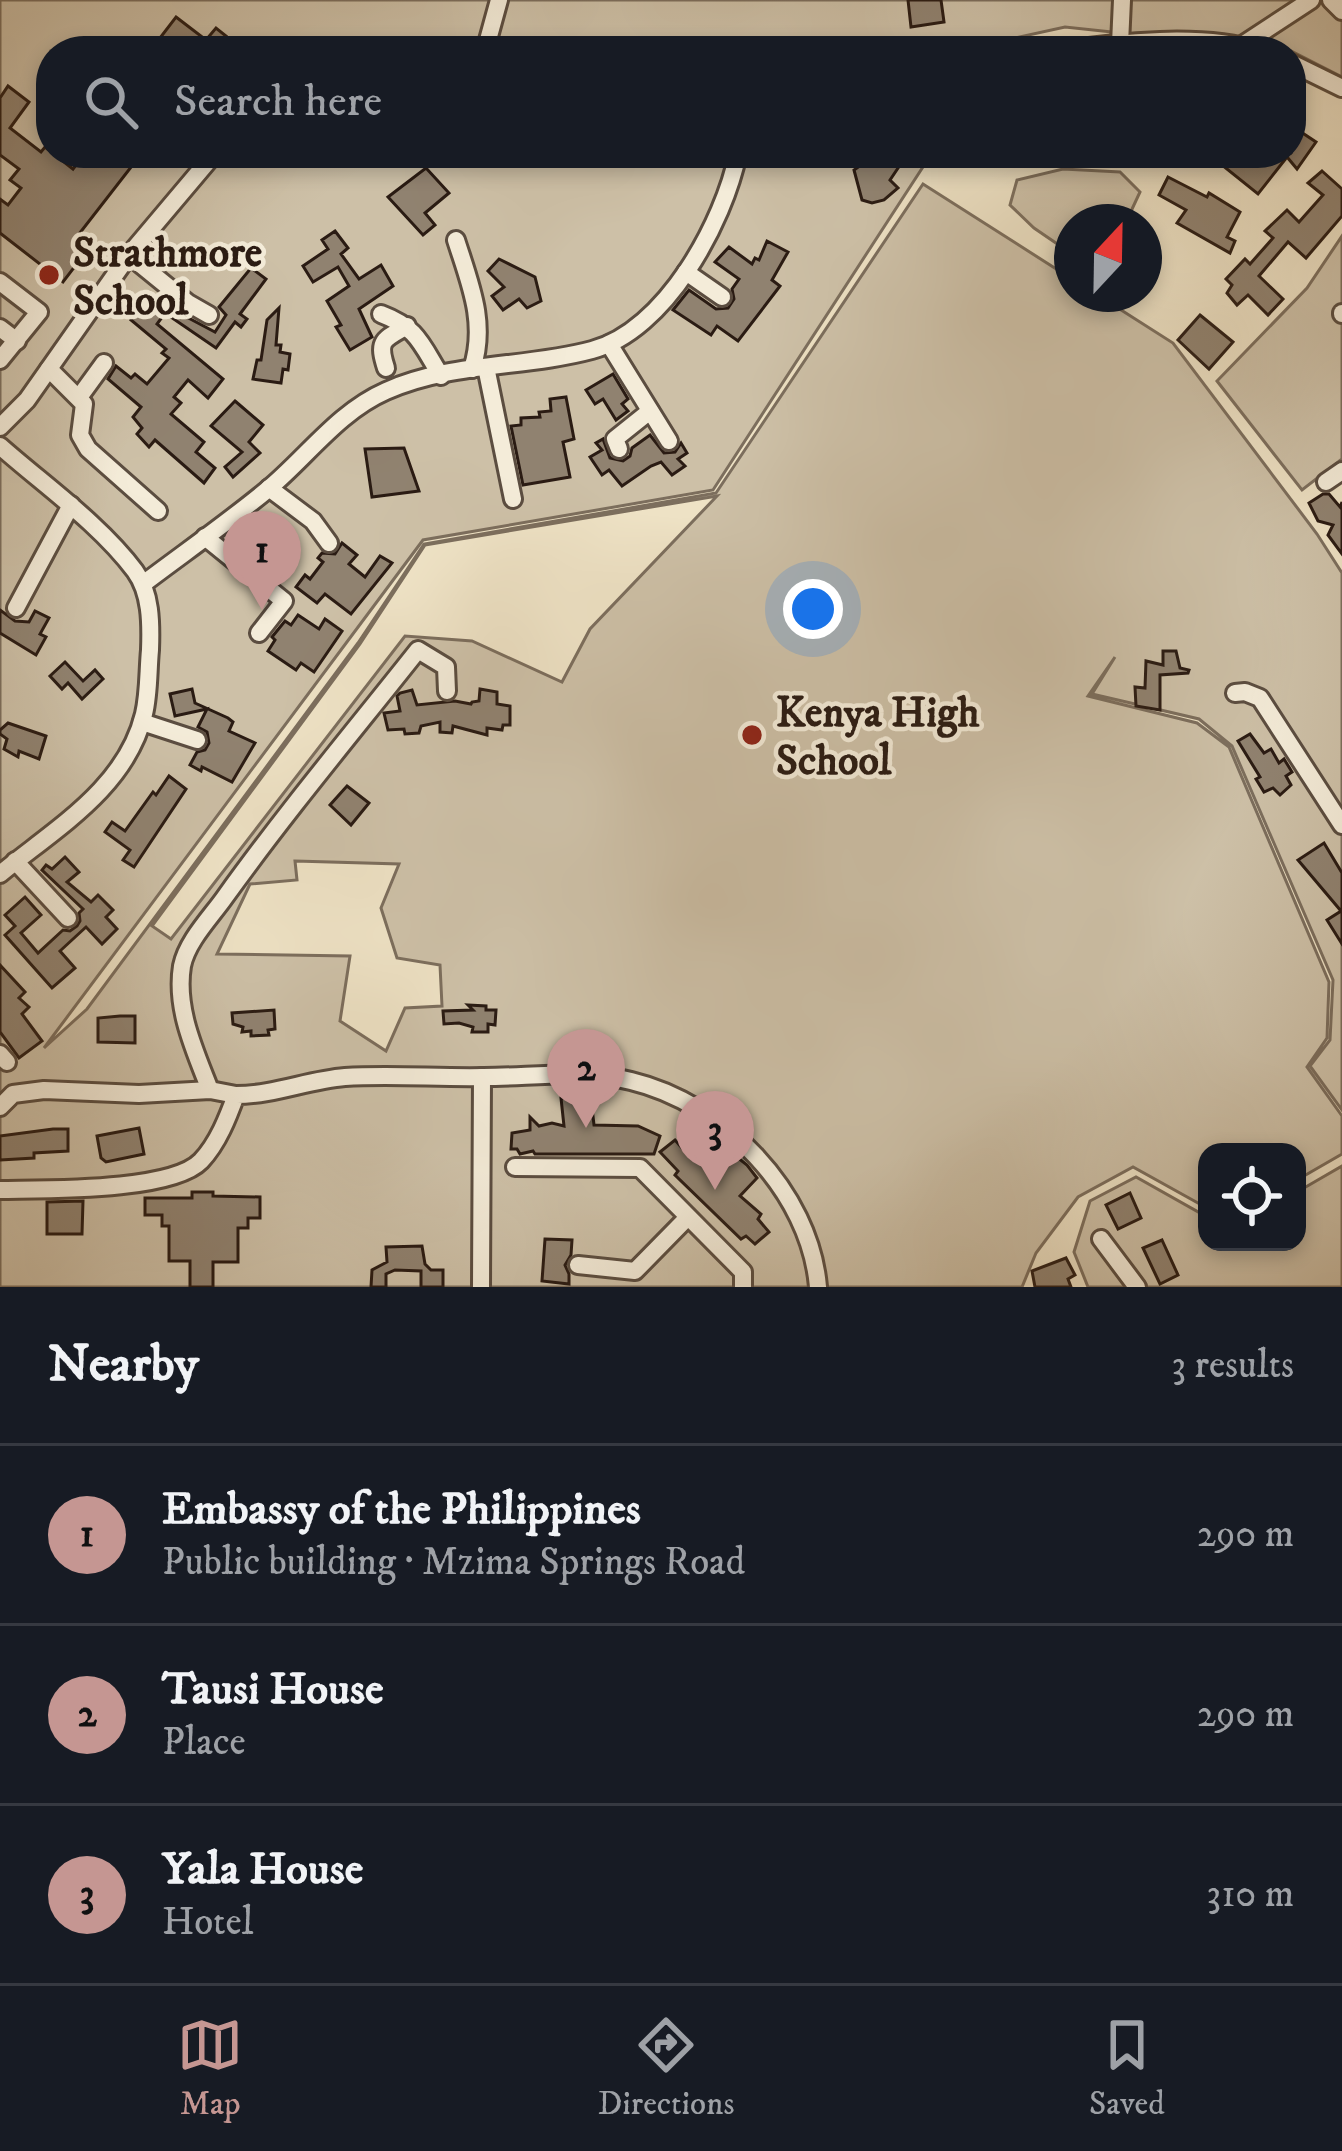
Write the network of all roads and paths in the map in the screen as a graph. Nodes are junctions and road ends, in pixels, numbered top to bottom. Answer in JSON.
{"nodes":[{"id":1,"x":499,"y":0,"type":"edge"},
{"id":2,"x":1122,"y":0,"type":"edge"},
{"id":3,"x":1311,"y":0,"type":"edge"},
{"id":4,"x":1331,"y":0,"type":"edge"},
{"id":5,"x":1342,"y":11,"type":"edge"},
{"id":6,"x":489,"y":36,"type":"edge"},
{"id":7,"x":1116,"y":36,"type":"edge"},
{"id":8,"x":1265,"y":36,"type":"edge"},
{"id":9,"x":1306,"y":70,"type":"edge"},
{"id":10,"x":1342,"y":88,"type":"edge"},
{"id":11,"x":202,"y":168,"type":"edge"},
{"id":12,"x":735,"y":168,"type":"edge"},
{"id":13,"x":456,"y":240,"type":"dead end"},
{"id":14,"x":129,"y":255,"type":"junction"},
{"id":15,"x":686,"y":272,"type":"junction"},
{"id":16,"x":0,"y":282,"type":"edge"},
{"id":17,"x":722,"y":297,"type":"dead end"},
{"id":18,"x":381,"y":314,"type":"dead end"},
{"id":19,"x":209,"y":315,"type":"dead end"},
{"id":20,"x":407,"y":326,"type":"junction"},
{"id":21,"x":0,"y":328,"type":"edge"},
{"id":22,"x":17,"y":341,"type":"junction"},
{"id":23,"x":609,"y":344,"type":"junction"},
{"id":24,"x":0,"y":360,"type":"edge"},
{"id":25,"x":104,"y":363,"type":"dead end"},
{"id":26,"x":386,"y":368,"type":"dead end"},
{"id":27,"x":479,"y":368,"type":"junction"},
{"id":28,"x":50,"y":369,"type":"junction"},
{"id":29,"x":441,"y":376,"type":"junction"},
{"id":30,"x":80,"y":396,"type":"junction"},
{"id":31,"x":650,"y":410,"type":"junction"},
{"id":32,"x":0,"y":427,"type":"edge"},
{"id":33,"x":670,"y":441,"type":"dead end"},
{"id":34,"x":0,"y":446,"type":"edge"},
{"id":35,"x":619,"y":449,"type":"dead end"},
{"id":36,"x":1342,"y":471,"type":"edge"},
{"id":37,"x":1326,"y":482,"type":"dead end"},
{"id":38,"x":269,"y":488,"type":"junction"},
{"id":39,"x":513,"y":499,"type":"dead end"},
{"id":40,"x":71,"y":506,"type":"junction"},
{"id":41,"x":158,"y":511,"type":"dead end"},
{"id":42,"x":205,"y":537,"type":"junction"},
{"id":43,"x":329,"y":543,"type":"dead end"},
{"id":44,"x":143,"y":584,"type":"junction"},
{"id":45,"x":16,"y":608,"type":"dead end"},
{"id":46,"x":259,"y":633,"type":"dead end"},
{"id":47,"x":447,"y":691,"type":"dead end"},
{"id":48,"x":1234,"y":693,"type":"dead end"},
{"id":49,"x":142,"y":722,"type":"junction"},
{"id":50,"x":197,"y":740,"type":"dead end"},
{"id":51,"x":1342,"y":825,"type":"edge"},
{"id":52,"x":5,"y":867,"type":"edge"},
{"id":53,"x":68,"y":918,"type":"dead end"},
{"id":54,"x":482,"y":1077,"type":"junction"},
{"id":55,"x":210,"y":1090,"type":"junction"},
{"id":56,"x":236,"y":1095,"type":"junction"},
{"id":57,"x":0,"y":1107,"type":"edge"},
{"id":58,"x":515,"y":1167,"type":"dead end"},
{"id":59,"x":0,"y":1190,"type":"edge"},
{"id":60,"x":688,"y":1217,"type":"junction"},
{"id":61,"x":1101,"y":1239,"type":"dead end"},
{"id":62,"x":578,"y":1265,"type":"dead end"},
{"id":63,"x":819,"y":1284,"type":"edge"},
{"id":64,"x":481,"y":1287,"type":"edge"},
{"id":65,"x":743,"y":1287,"type":"edge"},
{"id":66,"x":1137,"y":1287,"type":"edge"}],
"edges":[{"from":1,"to":6,"type":"street"},
{"from":2,"to":7,"type":"street"},
{"from":3,"to":8,"type":"street"},
{"from":4,"to":5,"type":"street"},
{"from":9,"to":10,"type":"street"},
{"from":11,"to":14,"type":"street"},
{"from":12,"to":15,"type":"street"},
{"from":13,"to":27,"type":"street"},
{"from":14,"to":19,"type":"street"},
{"from":14,"to":28,"type":"street"},
{"from":15,"to":17,"type":"street"},
{"from":15,"to":23,"type":"street"},
{"from":16,"to":22,"type":"street"},
{"from":18,"to":20,"type":"street"},
{"from":20,"to":26,"type":"street"},
{"from":20,"to":29,"type":"street"},
{"from":21,"to":22,"type":"street"},
{"from":22,"to":24,"type":"street"},
{"from":23,"to":27,"type":"street"},
{"from":23,"to":31,"type":"street"},
{"from":25,"to":30,"type":"street"},
{"from":27,"to":29,"type":"street"},
{"from":27,"to":39,"type":"street"},
{"from":28,"to":30,"type":"street"},
{"from":28,"to":32,"type":"street"},
{"from":29,"to":38,"type":"street"},
{"from":30,"to":41,"type":"street"},
{"from":31,"to":33,"type":"street"},
{"from":31,"to":35,"type":"street"},
{"from":34,"to":40,"type":"street"},
{"from":36,"to":37,"type":"street"},
{"from":38,"to":42,"type":"street"},
{"from":38,"to":43,"type":"street"},
{"from":40,"to":44,"type":"street"},
{"from":40,"to":45,"type":"street"},
{"from":42,"to":44,"type":"street"},
{"from":42,"to":46,"type":"street"},
{"from":44,"to":49,"type":"street"},
{"from":47,"to":55,"type":"street"},
{"from":48,"to":51,"type":"street"},
{"from":49,"to":50,"type":"street"},
{"from":49,"to":52,"type":"street"},
{"from":52,"to":53,"type":"street"},
{"from":54,"to":56,"type":"street"},
{"from":54,"to":63,"type":"street"},
{"from":54,"to":64,"type":"street"},
{"from":55,"to":56,"type":"street"},
{"from":55,"to":57,"type":"street"},
{"from":56,"to":59,"type":"street"},
{"from":58,"to":60,"type":"street"},
{"from":60,"to":62,"type":"street"},
{"from":60,"to":65,"type":"street"},
{"from":61,"to":66,"type":"street"}]}
